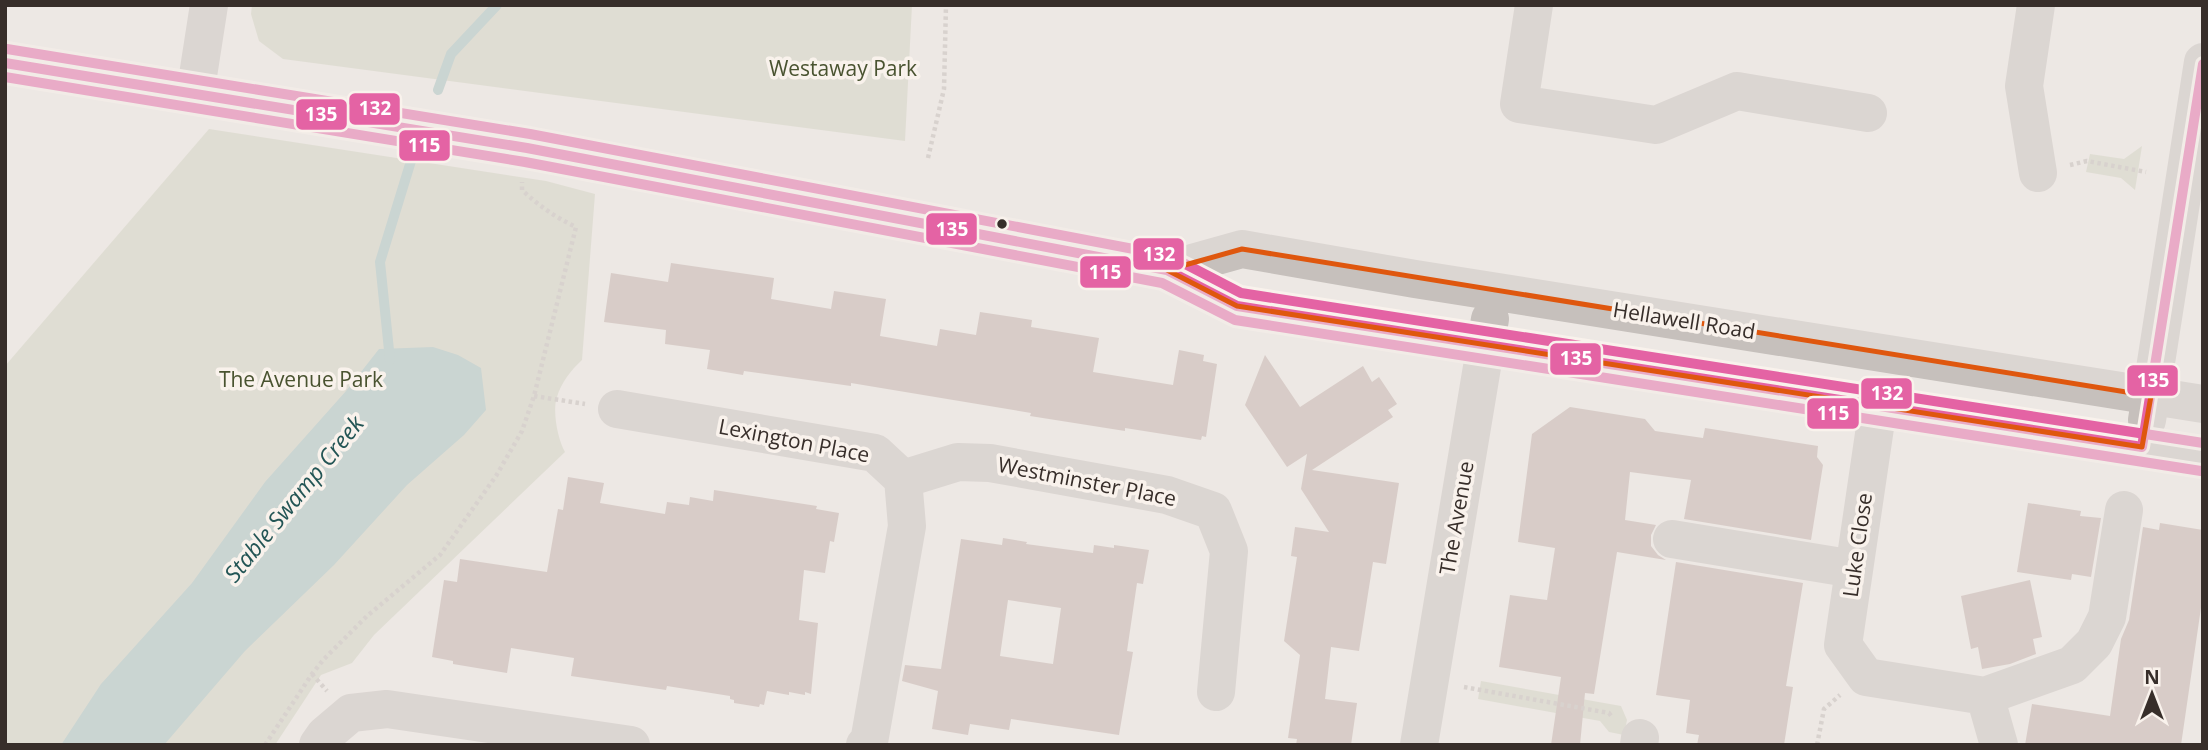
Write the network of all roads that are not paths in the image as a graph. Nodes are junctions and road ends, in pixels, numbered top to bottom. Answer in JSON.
{"nodes":[{"id":1,"x":209,"y":5,"type":"edge"},
{"id":2,"x":1534,"y":5,"type":"edge"},
{"id":3,"x":2036,"y":5,"type":"edge"},
{"id":4,"x":2203,"y":62,"type":"edge"},
{"id":5,"x":5,"y":63,"type":"edge"},
{"id":6,"x":195,"y":95,"type":"junction"},
{"id":7,"x":1868,"y":113,"type":"dead end"},
{"id":8,"x":2038,"y":173,"type":"road end"},
{"id":9,"x":1167,"y":270,"type":"junction"},
{"id":10,"x":1495,"y":291,"type":"junction"},
{"id":11,"x":1486,"y":344,"type":"junction"},
{"id":12,"x":2151,"y":396,"type":"junction"},
{"id":13,"x":2203,"y":404,"type":"edge"},
{"id":14,"x":1878,"y":407,"type":"junction"},
{"id":15,"x":617,"y":410,"type":"road end"},
{"id":16,"x":2142,"y":447,"type":"junction"},
{"id":17,"x":2203,"y":457,"type":"edge"},
{"id":18,"x":903,"y":479,"type":"junction"},
{"id":19,"x":2124,"y":510,"type":"dead end"},
{"id":20,"x":1672,"y":540,"type":"dead end"},
{"id":21,"x":1854,"y":569,"type":"junction"},
{"id":22,"x":1216,"y":692,"type":"dead end"},
{"id":23,"x":1985,"y":696,"type":"junction"},
{"id":24,"x":318,"y":745,"type":"edge"},
{"id":25,"x":631,"y":745,"type":"edge"},
{"id":26,"x":865,"y":745,"type":"edge"},
{"id":27,"x":1419,"y":745,"type":"edge"},
{"id":28,"x":1999,"y":745,"type":"edge"}],
"edges":[{"from":1,"to":6,"type":"street"},
{"from":2,"to":7,"type":"street"},
{"from":3,"to":8,"type":"street"},
{"from":4,"to":12,"type":"street"},
{"from":5,"to":6,"type":"street","name":"Hellawell Road"},
{"from":6,"to":9,"type":"street","name":"Hellawell Road"},
{"from":9,"to":10,"type":"street","name":"Hellawell Road"},
{"from":9,"to":11,"type":"street","name":"Hellawell Road"},
{"from":10,"to":11,"type":"street","name":"The Avenue"},
{"from":10,"to":12,"type":"street","name":"Hellawell Road"},
{"from":11,"to":14,"type":"street","name":"Hellawell Road"},
{"from":11,"to":27,"type":"street","name":"The Avenue"},
{"from":12,"to":13,"type":"street","name":"Hellawell Road"},
{"from":12,"to":16,"type":"street"},
{"from":14,"to":16,"type":"street","name":"Hellawell Road"},
{"from":14,"to":21,"type":"street","name":"Luke Close"},
{"from":15,"to":18,"type":"street","name":"Lexington Place"},
{"from":16,"to":17,"type":"street","name":"Hellawell Road"},
{"from":18,"to":22,"type":"street","name":"Westminster Place"},
{"from":18,"to":26,"type":"street"},
{"from":19,"to":23,"type":"street"},
{"from":20,"to":21,"type":"street"},
{"from":21,"to":23,"type":"street","name":"Luke Close"},
{"from":23,"to":28,"type":"street"},
{"from":24,"to":25,"type":"street"}]}
